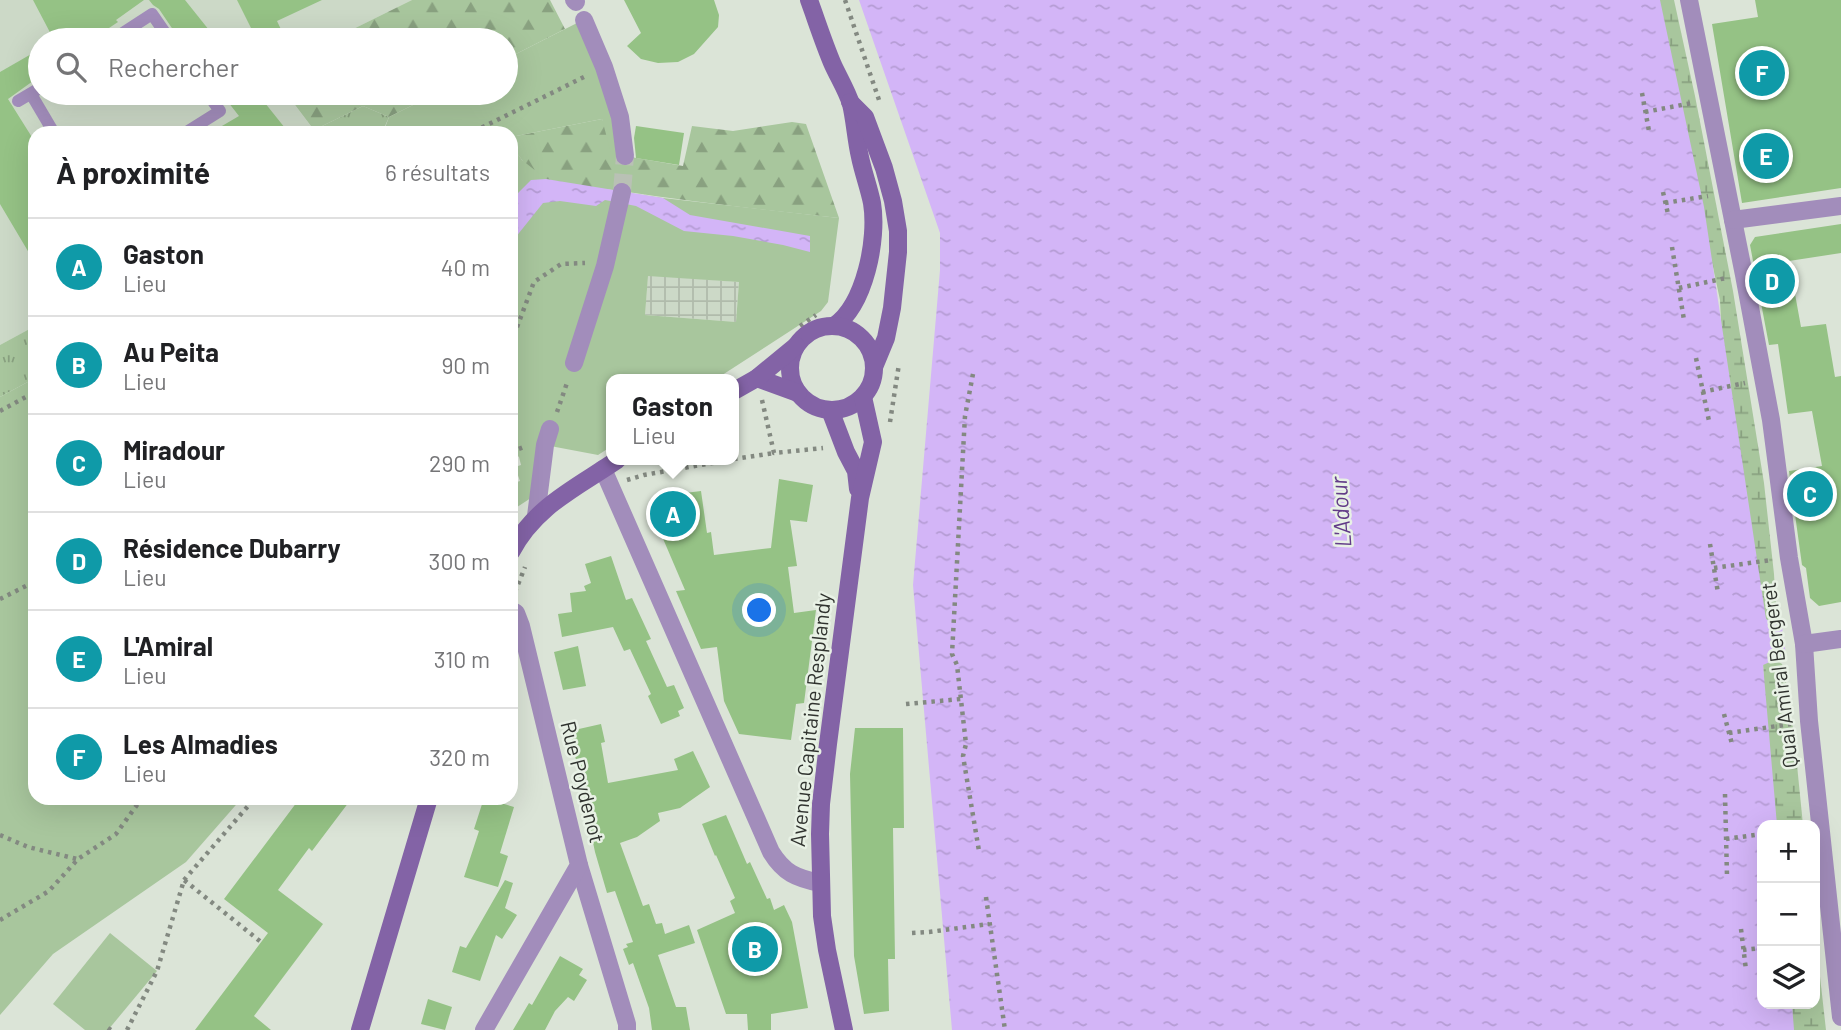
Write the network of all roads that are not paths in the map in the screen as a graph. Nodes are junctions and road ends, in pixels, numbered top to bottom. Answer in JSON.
{"nodes":[{"id":1,"x":809,"y":0,"type":"edge"},
{"id":2,"x":1689,"y":0,"type":"edge"},
{"id":3,"x":584,"y":20,"type":"dead end"},
{"id":4,"x":130,"y":28,"type":"edge"},
{"id":5,"x":162,"y":28,"type":"edge"},
{"id":6,"x":28,"y":95,"type":"edge"},
{"id":7,"x":18,"y":101,"type":"dead end"},
{"id":8,"x":850,"y":102,"type":"junction"},
{"id":9,"x":41,"y":105,"type":"edge"},
{"id":10,"x":216,"y":105,"type":"edge"},
{"id":11,"x":51,"y":126,"type":"edge"},
{"id":12,"x":196,"y":126,"type":"edge"},
{"id":13,"x":625,"y":156,"type":"tunnel mouth"},
{"id":14,"x":621,"y":198,"type":"tunnel mouth"},
{"id":15,"x":1841,"y":206,"type":"edge"},
{"id":16,"x":1733,"y":220,"type":"junction"},
{"id":17,"x":834,"y":326,"type":"junction"},
{"id":18,"x":798,"y":344,"type":"junction"},
{"id":19,"x":574,"y":363,"type":"road end"},
{"id":20,"x":874,"y":367,"type":"junction"},
{"id":21,"x":757,"y":378,"type":"junction"},
{"id":22,"x":739,"y":388,"type":"edge"},
{"id":23,"x":799,"y":393,"type":"junction"},
{"id":24,"x":863,"y":397,"type":"junction"},
{"id":25,"x":830,"y":410,"type":"junction"},
{"id":26,"x":551,"y":429,"type":"road end"},
{"id":27,"x":608,"y":465,"type":"edge"},
{"id":28,"x":610,"y":465,"type":"edge"},
{"id":29,"x":860,"y":498,"type":"junction"},
{"id":30,"x":536,"y":516,"type":"junction"},
{"id":31,"x":518,"y":539,"type":"edge"},
{"id":32,"x":518,"y":618,"type":"edge"},
{"id":33,"x":1841,"y":639,"type":"edge"},
{"id":34,"x":1804,"y":644,"type":"junction"},
{"id":35,"x":427,"y":805,"type":"edge"},
{"id":36,"x":579,"y":865,"type":"junction"},
{"id":37,"x":820,"y":883,"type":"junction"},
{"id":38,"x":1841,"y":1017,"type":"edge"},
{"id":39,"x":360,"y":1030,"type":"edge"},
{"id":40,"x":484,"y":1030,"type":"edge"},
{"id":41,"x":627,"y":1030,"type":"edge"},
{"id":42,"x":844,"y":1030,"type":"edge"}],
"edges":[{"from":1,"to":8,"type":"main road"},
{"from":2,"to":16,"type":"street","name":"Quai Amiral Bergeret"},
{"from":3,"to":13,"type":"street"},
{"from":4,"to":5,"type":"lane"},
{"from":6,"to":7,"type":"lane"},
{"from":8,"to":17,"type":"main road"},
{"from":8,"to":20,"type":"main road"},
{"from":9,"to":11,"type":"lane"},
{"from":10,"to":12,"type":"lane"},
{"from":14,"to":19,"type":"street"},
{"from":15,"to":16,"type":"street"},
{"from":16,"to":34,"type":"street","name":"Quai Amiral Bergeret"},
{"from":17,"to":18,"type":"main road"},
{"from":17,"to":20,"type":"main road"},
{"from":18,"to":21,"type":"main road"},
{"from":18,"to":23,"type":"main road"},
{"from":20,"to":24,"type":"main road"},
{"from":21,"to":22,"type":"main road"},
{"from":21,"to":23,"type":"main road"},
{"from":23,"to":25,"type":"main road"},
{"from":24,"to":25,"type":"main road"},
{"from":24,"to":29,"type":"main road","name":"Avenue Capitaine Resplandy"},
{"from":25,"to":29,"type":"main road","name":"Avenue Capitaine Resplandy"},
{"from":26,"to":30,"type":"street"},
{"from":27,"to":30,"type":"main road"},
{"from":28,"to":37,"type":"street"},
{"from":29,"to":37,"type":"main road","name":"Avenue Capitaine Resplandy"},
{"from":30,"to":31,"type":"main road"},
{"from":32,"to":36,"type":"street","name":"Rue Poydenot"},
{"from":33,"to":34,"type":"street"},
{"from":34,"to":38,"type":"street","name":"Quai Amiral Bergeret"},
{"from":35,"to":39,"type":"main road"},
{"from":36,"to":40,"type":"street","name":"Rue Poydenot"},
{"from":36,"to":41,"type":"street"},
{"from":37,"to":42,"type":"main road","name":"Avenue Capitaine Resplandy"}]}
